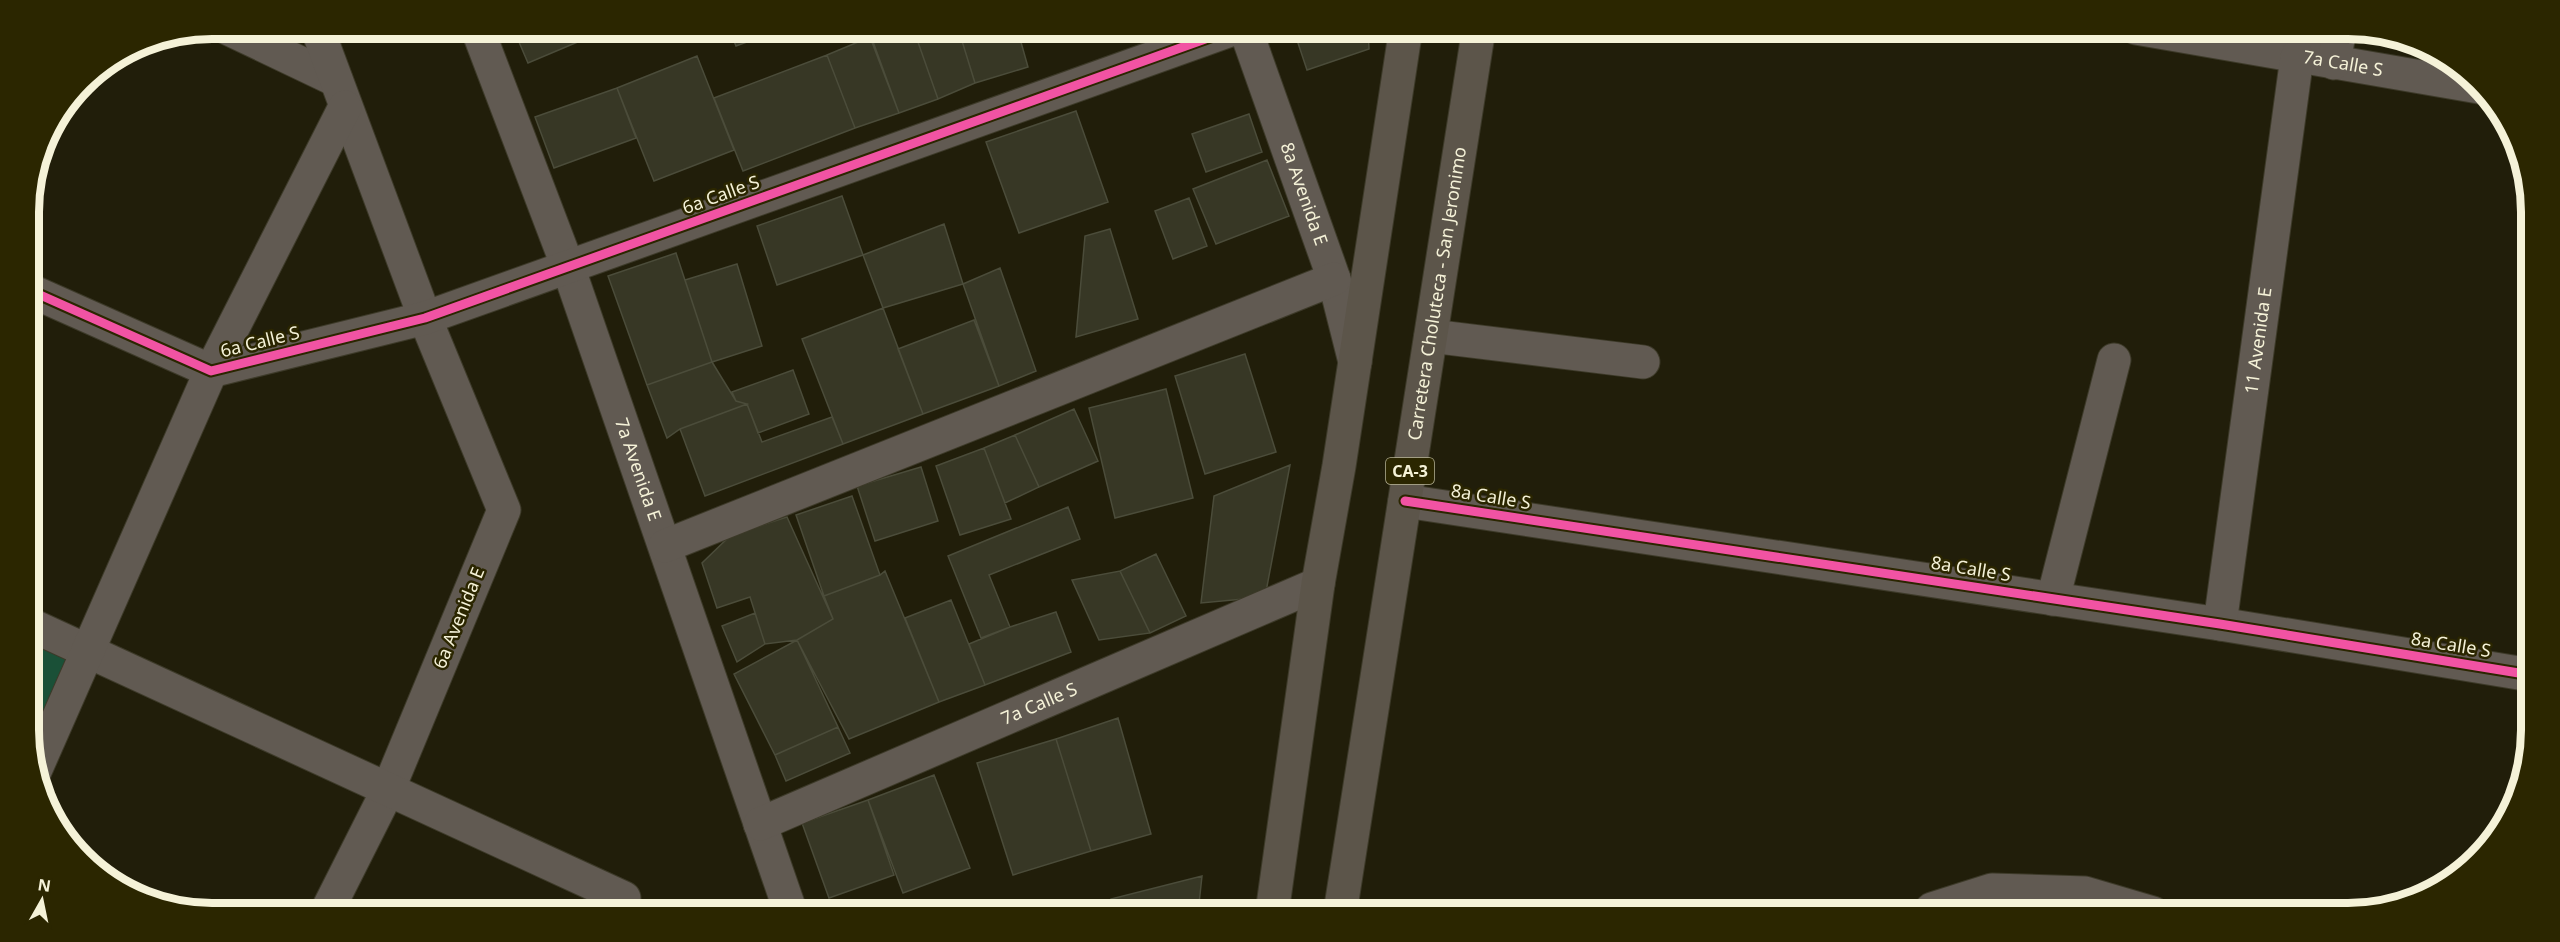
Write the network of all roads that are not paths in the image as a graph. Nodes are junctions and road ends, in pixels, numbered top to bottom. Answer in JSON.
{"nodes":[{"id":1,"x":246,"y":39,"type":"edge"},
{"id":2,"x":321,"y":39,"type":"edge"},
{"id":3,"x":481,"y":39,"type":"edge"},
{"id":4,"x":1205,"y":39,"type":"edge"},
{"id":5,"x":1249,"y":39,"type":"edge"},
{"id":6,"x":1404,"y":39,"type":"edge"},
{"id":7,"x":1477,"y":39,"type":"edge"},
{"id":8,"x":2197,"y":39,"type":"edge"},
{"id":9,"x":2338,"y":39,"type":"edge"},
{"id":10,"x":2296,"y":57,"type":"junction"},
{"id":11,"x":2334,"y":63,"type":"junction"},
{"id":12,"x":2465,"y":85,"type":"edge"},
{"id":13,"x":341,"y":93,"type":"junction"},
{"id":14,"x":568,"y":267,"type":"junction"},
{"id":15,"x":1334,"y":279,"type":"junction"},
{"id":16,"x":39,"y":294,"type":"edge"},
{"id":17,"x":425,"y":318,"type":"junction"},
{"id":18,"x":1431,"y":336,"type":"junction"},
{"id":19,"x":2114,"y":360,"type":"dead end"},
{"id":20,"x":1355,"y":362,"type":"junction"},
{"id":21,"x":1643,"y":362,"type":"dead end"},
{"id":22,"x":211,"y":371,"type":"junction"},
{"id":23,"x":1405,"y":501,"type":"junction"},
{"id":24,"x":665,"y":546,"type":"junction"},
{"id":25,"x":1318,"y":584,"type":"junction"},
{"id":26,"x":2053,"y":598,"type":"junction"},
{"id":27,"x":2220,"y":624,"type":"junction"},
{"id":28,"x":39,"y":629,"type":"edge"},
{"id":29,"x":87,"y":651,"type":"junction"},
{"id":30,"x":2521,"y":673,"type":"edge"},
{"id":31,"x":41,"y":757,"type":"edge"},
{"id":32,"x":388,"y":790,"type":"junction"},
{"id":33,"x":760,"y":824,"type":"junction"},
{"id":34,"x":624,"y":898,"type":"dead end"},
{"id":35,"x":332,"y":903,"type":"edge"},
{"id":36,"x":788,"y":903,"type":"edge"},
{"id":37,"x":1273,"y":903,"type":"edge"},
{"id":38,"x":1342,"y":903,"type":"edge"},
{"id":39,"x":1951,"y":903,"type":"edge"},
{"id":40,"x":2119,"y":903,"type":"edge"}],
"edges":[{"from":1,"to":13,"type":"street"},
{"from":2,"to":13,"type":"street","name":"6a Avenida E"},
{"from":3,"to":14,"type":"street","name":"7a Avenida E"},
{"from":4,"to":14,"type":"street","name":"6a Calle S"},
{"from":5,"to":15,"type":"street","name":"8a Avenida E"},
{"from":6,"to":20,"type":"highway"},
{"from":7,"to":18,"type":"highway","name":"Carretera Choluteca - San Jeronimo","number":"CA-3"},
{"from":8,"to":10,"type":"street","name":"7a Calle S"},
{"from":9,"to":11,"type":"street"},
{"from":10,"to":11,"type":"street","name":"7a Calle S"},
{"from":10,"to":27,"type":"street","name":"11 Avenida E"},
{"from":11,"to":12,"type":"street","name":"7a Calle S"},
{"from":13,"to":17,"type":"street","name":"6a Avenida E"},
{"from":13,"to":22,"type":"street"},
{"from":14,"to":17,"type":"street","name":"6a Calle S"},
{"from":14,"to":24,"type":"street","name":"7a Avenida E"},
{"from":15,"to":20,"type":"street","name":"8a Avenida E"},
{"from":15,"to":24,"type":"street"},
{"from":16,"to":22,"type":"street"},
{"from":17,"to":22,"type":"street","name":"6a Calle S"},
{"from":17,"to":32,"type":"street","name":"6a Avenida E"},
{"from":18,"to":21,"type":"street"},
{"from":18,"to":23,"type":"highway","name":"Carretera Choluteca - San Jeronimo","number":"CA-3"},
{"from":19,"to":26,"type":"street"},
{"from":20,"to":25,"type":"highway"},
{"from":22,"to":29,"type":"street"},
{"from":23,"to":26,"type":"street","name":"8a Calle S"},
{"from":23,"to":38,"type":"highway","name":"Carretera Choluteca - San Jeronimo","number":"CA-3"},
{"from":24,"to":33,"type":"street","name":"7a Avenida E"},
{"from":25,"to":33,"type":"street","name":"7a Calle S"},
{"from":25,"to":37,"type":"highway"},
{"from":26,"to":27,"type":"street","name":"8a Calle S"},
{"from":27,"to":30,"type":"street","name":"8a Calle S"},
{"from":28,"to":29,"type":"street"},
{"from":29,"to":31,"type":"street"},
{"from":29,"to":32,"type":"street"},
{"from":32,"to":34,"type":"street"},
{"from":32,"to":35,"type":"street","name":"6a Avenida E"},
{"from":33,"to":36,"type":"street","name":"7a Avenida E"},
{"from":39,"to":40,"type":"street"}]}
